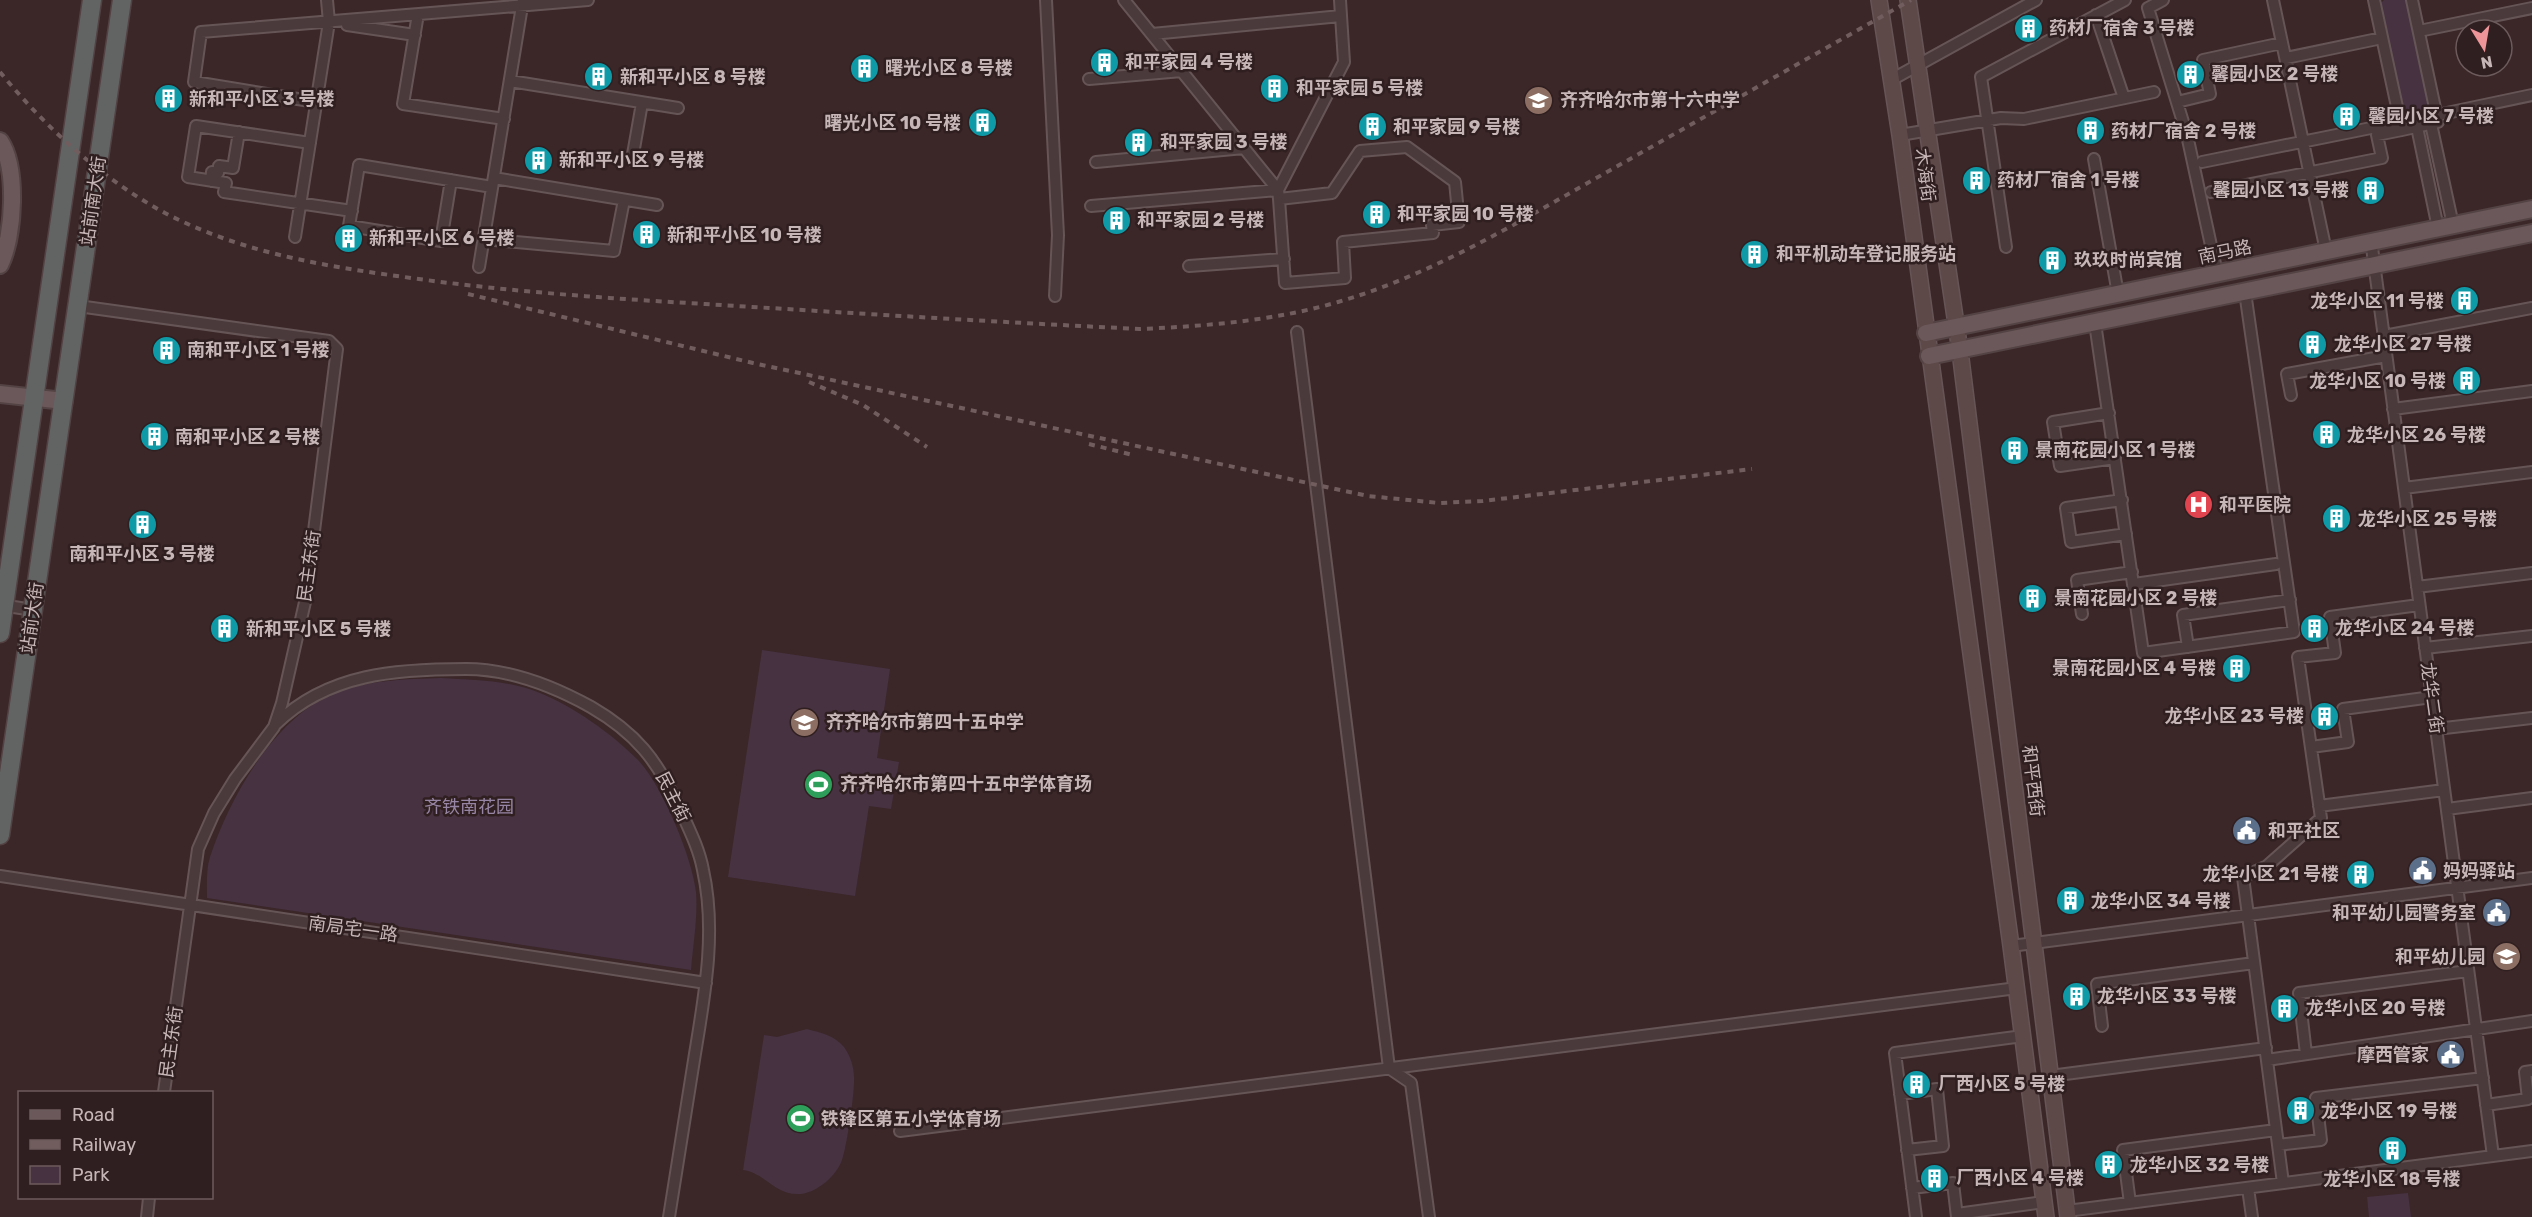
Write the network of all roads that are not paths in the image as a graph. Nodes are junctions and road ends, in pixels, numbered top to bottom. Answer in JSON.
{"nodes":[{"id":1,"x":92,"y":0,"type":"edge"},
{"id":2,"x":122,"y":0,"type":"edge"},
{"id":3,"x":327,"y":0,"type":"edge"},
{"id":4,"x":588,"y":0,"type":"edge"},
{"id":5,"x":1046,"y":0,"type":"edge"},
{"id":6,"x":1124,"y":0,"type":"edge"},
{"id":7,"x":1340,"y":0,"type":"edge"},
{"id":8,"x":1879,"y":0,"type":"edge"},
{"id":9,"x":1908,"y":0,"type":"edge"},
{"id":10,"x":2036,"y":0,"type":"edge"},
{"id":11,"x":2125,"y":0,"type":"edge"},
{"id":12,"x":2163,"y":0,"type":"edge"},
{"id":13,"x":2273,"y":0,"type":"edge"},
{"id":14,"x":2374,"y":0,"type":"edge"},
{"id":15,"x":2412,"y":0,"type":"edge"},
{"id":16,"x":523,"y":3,"type":"edge"},
{"id":17,"x":2532,"y":8,"type":"edge"},
{"id":18,"x":418,"y":15,"type":"junction"},
{"id":19,"x":2096,"y":15,"type":"junction"},
{"id":20,"x":1341,"y":16,"type":"junction"},
{"id":21,"x":329,"y":22,"type":"junction"},
{"id":22,"x":2419,"y":31,"type":"junction"},
{"id":23,"x":1152,"y":34,"type":"junction"},
{"id":24,"x":415,"y":35,"type":"junction"},
{"id":25,"x":2382,"y":38,"type":"junction"},
{"id":26,"x":2282,"y":43,"type":"junction"},
{"id":27,"x":2286,"y":58,"type":"junction"},
{"id":28,"x":1918,"y":64,"type":"junction"},
{"id":29,"x":1182,"y":71,"type":"junction"},
{"id":30,"x":1089,"y":79,"type":"dead end"},
{"id":31,"x":510,"y":81,"type":"junction"},
{"id":32,"x":1891,"y":81,"type":"junction"},
{"id":33,"x":2154,"y":92,"type":"dead end"},
{"id":34,"x":2532,"y":95,"type":"edge"},
{"id":35,"x":2124,"y":98,"type":"junction"},
{"id":36,"x":316,"y":102,"type":"junction"},
{"id":37,"x":2177,"y":102,"type":"junction"},
{"id":38,"x":642,"y":103,"type":"junction"},
{"id":39,"x":678,"y":108,"type":"dead end"},
{"id":40,"x":504,"y":119,"type":"junction"},
{"id":41,"x":2434,"y":119,"type":"junction"},
{"id":42,"x":1988,"y":120,"type":"junction"},
{"id":43,"x":2401,"y":126,"type":"junction"},
{"id":44,"x":2417,"y":127,"type":"junction"},
{"id":45,"x":1928,"y":130,"type":"junction"},
{"id":46,"x":2377,"y":131,"type":"junction"},
{"id":47,"x":239,"y":132,"type":"junction"},
{"id":48,"x":1900,"y":135,"type":"junction"},
{"id":49,"x":0,"y":141,"type":"edge"},
{"id":50,"x":2303,"y":142,"type":"junction"},
{"id":51,"x":310,"y":143,"type":"junction"},
{"id":52,"x":1244,"y":148,"type":"junction"},
{"id":53,"x":2094,"y":159,"type":"dead end"},
{"id":54,"x":632,"y":160,"type":"dead end"},
{"id":55,"x":1096,"y":162,"type":"dead end"},
{"id":56,"x":2202,"y":162,"type":"dead end"},
{"id":57,"x":2310,"y":172,"type":"junction"},
{"id":58,"x":451,"y":180,"type":"junction"},
{"id":59,"x":211,"y":181,"type":"junction"},
{"id":60,"x":493,"y":183,"type":"junction"},
{"id":61,"x":2211,"y":192,"type":"dead end"},
{"id":62,"x":1279,"y":194,"type":"junction"},
{"id":63,"x":624,"y":200,"type":"junction"},
{"id":64,"x":300,"y":203,"type":"junction"},
{"id":65,"x":657,"y":205,"type":"dead end"},
{"id":66,"x":1091,"y":206,"type":"dead end"},
{"id":67,"x":2532,"y":209,"type":"edge"},
{"id":68,"x":352,"y":211,"type":"junction"},
{"id":69,"x":2446,"y":227,"type":"junction"},
{"id":70,"x":2532,"y":232,"type":"edge"},
{"id":71,"x":295,"y":237,"type":"dead end"},
{"id":72,"x":483,"y":239,"type":"junction"},
{"id":73,"x":2371,"y":241,"type":"junction"},
{"id":74,"x":2006,"y":247,"type":"dead end"},
{"id":75,"x":2326,"y":251,"type":"junction"},
{"id":76,"x":1284,"y":259,"type":"junction"},
{"id":77,"x":0,"y":265,"type":"edge"},
{"id":78,"x":2374,"y":265,"type":"junction"},
{"id":79,"x":1189,"y":266,"type":"dead end"},
{"id":80,"x":479,"y":267,"type":"dead end"},
{"id":81,"x":2217,"y":273,"type":"junction"},
{"id":82,"x":2245,"y":292,"type":"junction"},
{"id":83,"x":2118,"y":294,"type":"junction"},
{"id":84,"x":1055,"y":296,"type":"dead end"},
{"id":85,"x":78,"y":306,"type":"junction"},
{"id":86,"x":2532,"y":308,"type":"edge"},
{"id":87,"x":2095,"y":323,"type":"junction"},
{"id":88,"x":1956,"y":327,"type":"junction"},
{"id":89,"x":1296,"y":332,"type":"dead end"},
{"id":90,"x":1926,"y":333,"type":"junction"},
{"id":91,"x":2384,"y":336,"type":"junction"},
{"id":92,"x":1960,"y":351,"type":"junction"},
{"id":93,"x":1929,"y":356,"type":"junction"},
{"id":94,"x":2386,"y":356,"type":"junction"},
{"id":95,"x":2532,"y":391,"type":"edge"},
{"id":96,"x":0,"y":394,"type":"edge"},
{"id":97,"x":2291,"y":395,"type":"dead end"},
{"id":98,"x":35,"y":398,"type":"junction"},
{"id":99,"x":64,"y":401,"type":"junction"},
{"id":100,"x":2393,"y":409,"type":"junction"},
{"id":101,"x":2109,"y":413,"type":"junction"},
{"id":102,"x":2115,"y":458,"type":"junction"},
{"id":103,"x":2532,"y":472,"type":"edge"},
{"id":104,"x":2404,"y":488,"type":"junction"},
{"id":105,"x":2122,"y":500,"type":"junction"},
{"id":106,"x":2126,"y":534,"type":"junction"},
{"id":107,"x":2276,"y":564,"type":"dead end"},
{"id":108,"x":2532,"y":573,"type":"edge"},
{"id":109,"x":2133,"y":578,"type":"junction"},
{"id":110,"x":2417,"y":587,"type":"junction"},
{"id":111,"x":2290,"y":600,"type":"junction"},
{"id":112,"x":2,"y":605,"type":"edge"},
{"id":113,"x":2420,"y":605,"type":"junction"},
{"id":114,"x":33,"y":610,"type":"junction"},
{"id":115,"x":2082,"y":614,"type":"dead end"},
{"id":116,"x":0,"y":633,"type":"edge"},
{"id":117,"x":2532,"y":636,"type":"edge"},
{"id":118,"x":2188,"y":647,"type":"junction"},
{"id":119,"x":2425,"y":648,"type":"junction"},
{"id":120,"x":2432,"y":698,"type":"junction"},
{"id":121,"x":2532,"y":718,"type":"edge"},
{"id":122,"x":274,"y":727,"type":"junction"},
{"id":123,"x":2436,"y":729,"type":"junction"},
{"id":124,"x":2311,"y":747,"type":"junction"},
{"id":125,"x":2444,"y":790,"type":"junction"},
{"id":126,"x":2532,"y":798,"type":"edge"},
{"id":127,"x":2319,"y":806,"type":"junction"},
{"id":128,"x":2447,"y":809,"type":"junction"},
{"id":129,"x":0,"y":835,"type":"edge"},
{"id":130,"x":0,"y":876,"type":"edge"},
{"id":131,"x":2532,"y":878,"type":"edge"},
{"id":132,"x":2457,"y":888,"type":"junction"},
{"id":133,"x":190,"y":905,"type":"junction"},
{"id":134,"x":2248,"y":915,"type":"junction"},
{"id":135,"x":2034,"y":943,"type":"junction"},
{"id":136,"x":2012,"y":946,"type":"junction"},
{"id":137,"x":2254,"y":963,"type":"junction"},
{"id":138,"x":2468,"y":971,"type":"junction"},
{"id":139,"x":706,"y":983,"type":"junction"},
{"id":140,"x":2017,"y":988,"type":"junction"},
{"id":141,"x":2532,"y":1021,"type":"edge"},
{"id":142,"x":2102,"y":1026,"type":"dead end"},
{"id":143,"x":2476,"y":1029,"type":"junction"},
{"id":144,"x":2022,"y":1036,"type":"junction"},
{"id":145,"x":2266,"y":1048,"type":"junction"},
{"id":146,"x":2306,"y":1054,"type":"junction"},
{"id":147,"x":2267,"y":1060,"type":"junction"},
{"id":148,"x":1389,"y":1068,"type":"junction"},
{"id":149,"x":2532,"y":1071,"type":"edge"},
{"id":150,"x":2050,"y":1076,"type":"junction"},
{"id":151,"x":2482,"y":1078,"type":"junction"},
{"id":152,"x":164,"y":1091,"type":"edge"},
{"id":153,"x":1900,"y":1094,"type":"junction"},
{"id":154,"x":2486,"y":1105,"type":"junction"},
{"id":155,"x":2276,"y":1130,"type":"junction"},
{"id":156,"x":900,"y":1131,"type":"dead end"},
{"id":157,"x":2278,"y":1145,"type":"junction"},
{"id":158,"x":1907,"y":1150,"type":"junction"},
{"id":159,"x":2532,"y":1151,"type":"edge"},
{"id":160,"x":2493,"y":1156,"type":"junction"},
{"id":161,"x":2283,"y":1183,"type":"junction"},
{"id":162,"x":1912,"y":1188,"type":"junction"},
{"id":163,"x":2248,"y":1188,"type":"junction"},
{"id":164,"x":149,"y":1199,"type":"edge"},
{"id":165,"x":2130,"y":1203,"type":"junction"},
{"id":166,"x":2045,"y":1210,"type":"edge"},
{"id":167,"x":2067,"y":1214,"type":"edge"},
{"id":168,"x":1957,"y":1215,"type":"edge"},
{"id":169,"x":147,"y":1217,"type":"edge"},
{"id":170,"x":669,"y":1217,"type":"edge"},
{"id":171,"x":1429,"y":1217,"type":"edge"},
{"id":172,"x":1916,"y":1217,"type":"edge"},
{"id":173,"x":2252,"y":1217,"type":"edge"}],
"edges":[{"from":1,"to":98,"type":"highway","name":"站前南大街"},
{"from":2,"to":85,"type":"highway","name":"站前南大街"},
{"from":3,"to":21,"type":"street"},
{"from":4,"to":16,"type":"street"},
{"from":5,"to":84,"type":"street"},
{"from":6,"to":23,"type":"street"},
{"from":7,"to":20,"type":"street"},
{"from":8,"to":32,"type":"main road","name":"木海街"},
{"from":9,"to":28,"type":"main road","name":"木海街"},
{"from":10,"to":28,"type":"street"},
{"from":11,"to":19,"type":"street"},
{"from":12,"to":37,"type":"street"},
{"from":13,"to":26,"type":"street"},
{"from":14,"to":25,"type":"street"},
{"from":15,"to":22,"type":"street"},
{"from":16,"to":18,"type":"street"},
{"from":16,"to":31,"type":"street"},
{"from":17,"to":22,"type":"street"},
{"from":18,"to":21,"type":"street"},
{"from":18,"to":24,"type":"street"},
{"from":19,"to":35,"type":"street"},
{"from":19,"to":42,"type":"street"},
{"from":20,"to":23,"type":"street"},
{"from":20,"to":62,"type":"street"},
{"from":21,"to":24,"type":"street"},
{"from":21,"to":36,"type":"street"},
{"from":21,"to":36,"type":"street"},
{"from":22,"to":41,"type":"street"},
{"from":23,"to":29,"type":"street"},
{"from":24,"to":40,"type":"street"},
{"from":25,"to":27,"type":"street"},
{"from":25,"to":43,"type":"street"},
{"from":26,"to":27,"type":"street"},
{"from":26,"to":37,"type":"street"},
{"from":27,"to":50,"type":"street"},
{"from":28,"to":32,"type":"street"},
{"from":28,"to":45,"type":"main road","name":"木海街"},
{"from":29,"to":30,"type":"street"},
{"from":29,"to":52,"type":"street"},
{"from":31,"to":38,"type":"street"},
{"from":31,"to":40,"type":"street"},
{"from":32,"to":48,"type":"main road","name":"木海街"},
{"from":33,"to":35,"type":"street"},
{"from":34,"to":41,"type":"street"},
{"from":35,"to":42,"type":"street"},
{"from":36,"to":51,"type":"street"},
{"from":37,"to":81,"type":"street"},
{"from":38,"to":39,"type":"street"},
{"from":38,"to":54,"type":"street"},
{"from":40,"to":60,"type":"street"},
{"from":41,"to":44,"type":"street"},
{"from":41,"to":69,"type":"street"},
{"from":42,"to":45,"type":"street"},
{"from":42,"to":74,"type":"street"},
{"from":43,"to":44,"type":"street"},
{"from":43,"to":46,"type":"street"},
{"from":44,"to":69,"type":"street"},
{"from":45,"to":48,"type":"street"},
{"from":45,"to":88,"type":"main road","name":"木海街"},
{"from":46,"to":50,"type":"street"},
{"from":46,"to":57,"type":"street"},
{"from":47,"to":51,"type":"street"},
{"from":47,"to":59,"type":"street"},
{"from":47,"to":59,"type":"street"},
{"from":48,"to":90,"type":"main road","name":"木海街"},
{"from":49,"to":77,"type":"main road"},
{"from":50,"to":56,"type":"street"},
{"from":50,"to":57,"type":"street"},
{"from":51,"to":64,"type":"street"},
{"from":52,"to":55,"type":"street"},
{"from":52,"to":62,"type":"street"},
{"from":53,"to":83,"type":"street"},
{"from":57,"to":61,"type":"street"},
{"from":57,"to":75,"type":"street"},
{"from":58,"to":60,"type":"street"},
{"from":58,"to":68,"type":"street"},
{"from":58,"to":68,"type":"street"},
{"from":59,"to":64,"type":"street"},
{"from":60,"to":63,"type":"street"},
{"from":60,"to":72,"type":"street"},
{"from":62,"to":66,"type":"street"},
{"from":62,"to":76,"type":"street"},
{"from":62,"to":76,"type":"street"},
{"from":63,"to":65,"type":"street"},
{"from":63,"to":72,"type":"street"},
{"from":64,"to":68,"type":"street"},
{"from":64,"to":71,"type":"street"},
{"from":67,"to":69,"type":"main road","name":"南马路"},
{"from":69,"to":73,"type":"main road","name":"南马路"},
{"from":70,"to":78,"type":"main road"},
{"from":72,"to":80,"type":"street"},
{"from":73,"to":75,"type":"main road","name":"南马路"},
{"from":73,"to":78,"type":"street","name":"龙华二街"},
{"from":75,"to":81,"type":"main road","name":"南马路"},
{"from":76,"to":79,"type":"street"},
{"from":78,"to":82,"type":"main road"},
{"from":78,"to":91,"type":"street","name":"龙华二街"},
{"from":81,"to":83,"type":"main road","name":"南马路"},
{"from":82,"to":87,"type":"main road"},
{"from":82,"to":111,"type":"street"},
{"from":83,"to":88,"type":"main road","name":"南马路"},
{"from":85,"to":99,"type":"highway","name":"站前南大街"},
{"from":85,"to":122,"type":"street","name":"民主东街"},
{"from":86,"to":91,"type":"street"},
{"from":87,"to":92,"type":"main road"},
{"from":87,"to":101,"type":"street"},
{"from":88,"to":90,"type":"main road","name":"南马路"},
{"from":88,"to":92,"type":"main road","name":"木海街"},
{"from":89,"to":148,"type":"street"},
{"from":90,"to":93,"type":"main road","name":"木海街"},
{"from":91,"to":94,"type":"street","name":"龙华二街"},
{"from":92,"to":93,"type":"main road"},
{"from":92,"to":135,"type":"main road","name":"和平西街"},
{"from":93,"to":136,"type":"main road"},
{"from":94,"to":97,"type":"street"},
{"from":94,"to":100,"type":"street","name":"龙华二街"},
{"from":95,"to":100,"type":"street"},
{"from":96,"to":98,"type":"main road"},
{"from":98,"to":99,"type":"main road"},
{"from":98,"to":112,"type":"highway","name":"站前大街"},
{"from":99,"to":114,"type":"highway","name":"站前大街"},
{"from":100,"to":104,"type":"street","name":"龙华二街"},
{"from":101,"to":102,"type":"street"},
{"from":101,"to":102,"type":"street"},
{"from":102,"to":105,"type":"street"},
{"from":103,"to":104,"type":"street"},
{"from":104,"to":110,"type":"street","name":"龙华二街"},
{"from":105,"to":106,"type":"street"},
{"from":105,"to":106,"type":"street"},
{"from":106,"to":109,"type":"street"},
{"from":107,"to":109,"type":"street"},
{"from":108,"to":110,"type":"street"},
{"from":109,"to":115,"type":"street"},
{"from":109,"to":118,"type":"street"},
{"from":110,"to":113,"type":"street","name":"龙华二街"},
{"from":111,"to":118,"type":"street"},
{"from":111,"to":118,"type":"street"},
{"from":112,"to":114,"type":"street"},
{"from":112,"to":116,"type":"highway","name":"站前大街"},
{"from":113,"to":119,"type":"street","name":"龙华二街"},
{"from":113,"to":124,"type":"street"},
{"from":114,"to":129,"type":"highway","name":"站前大街"},
{"from":117,"to":119,"type":"street"},
{"from":119,"to":120,"type":"street","name":"龙华二街"},
{"from":120,"to":123,"type":"street","name":"龙华二街"},
{"from":120,"to":124,"type":"street"},
{"from":121,"to":123,"type":"street"},
{"from":122,"to":133,"type":"street","name":"民主东街"},
{"from":122,"to":139,"type":"street","name":"民主街"},
{"from":123,"to":125,"type":"street","name":"龙华二街"},
{"from":124,"to":127,"type":"street"},
{"from":125,"to":127,"type":"street"},
{"from":125,"to":128,"type":"street","name":"龙华二街"},
{"from":126,"to":128,"type":"street"},
{"from":127,"to":134,"type":"street"},
{"from":128,"to":132,"type":"street","name":"龙华二街"},
{"from":130,"to":133,"type":"street","name":"南局宅一路"},
{"from":131,"to":132,"type":"street"},
{"from":132,"to":134,"type":"street"},
{"from":132,"to":138,"type":"street","name":"龙华二街"},
{"from":133,"to":139,"type":"street","name":"南局宅一路"},
{"from":133,"to":152,"type":"street","name":"民主东街"},
{"from":134,"to":135,"type":"street"},
{"from":134,"to":137,"type":"street"},
{"from":135,"to":136,"type":"street"},
{"from":135,"to":150,"type":"main road","name":"和平西街"},
{"from":136,"to":140,"type":"main road"},
{"from":137,"to":142,"type":"street"},
{"from":137,"to":145,"type":"street"},
{"from":138,"to":143,"type":"street","name":"龙华二街"},
{"from":138,"to":146,"type":"street"},
{"from":139,"to":170,"type":"street","name":"民主街"},
{"from":140,"to":144,"type":"main road"},
{"from":140,"to":148,"type":"street"},
{"from":141,"to":143,"type":"street"},
{"from":143,"to":146,"type":"street"},
{"from":143,"to":151,"type":"street","name":"龙华二街"},
{"from":144,"to":153,"type":"street"},
{"from":144,"to":166,"type":"main road"},
{"from":145,"to":147,"type":"street"},
{"from":145,"to":150,"type":"street"},
{"from":146,"to":147,"type":"street"},
{"from":147,"to":155,"type":"street"},
{"from":148,"to":156,"type":"street"},
{"from":148,"to":171,"type":"street"},
{"from":149,"to":154,"type":"street"},
{"from":150,"to":167,"type":"main road","name":"和平西街"},
{"from":151,"to":154,"type":"street","name":"龙华二街"},
{"from":151,"to":157,"type":"street"},
{"from":153,"to":158,"type":"street"},
{"from":153,"to":158,"type":"street"},
{"from":154,"to":160,"type":"street","name":"龙华二街"},
{"from":155,"to":157,"type":"street"},
{"from":155,"to":165,"type":"street"},
{"from":157,"to":161,"type":"street"},
{"from":158,"to":162,"type":"street"},
{"from":159,"to":160,"type":"street"},
{"from":160,"to":161,"type":"street"},
{"from":161,"to":163,"type":"street"},
{"from":162,"to":168,"type":"street"},
{"from":162,"to":172,"type":"street"},
{"from":163,"to":165,"type":"street"},
{"from":163,"to":173,"type":"street"},
{"from":164,"to":169,"type":"street"},
{"from":165,"to":167,"type":"street"},
{"from":166,"to":168,"type":"street"}]}
